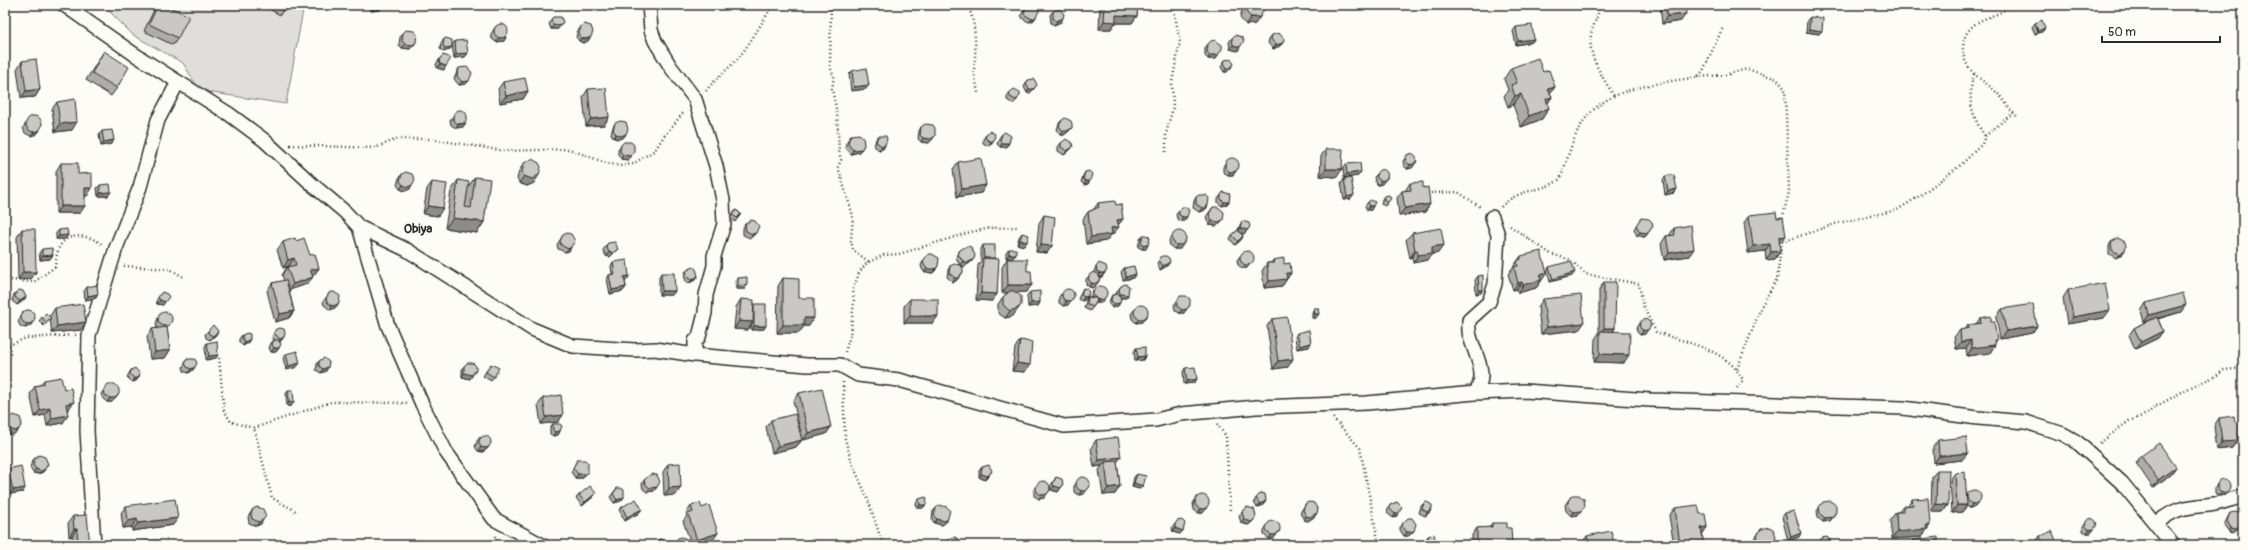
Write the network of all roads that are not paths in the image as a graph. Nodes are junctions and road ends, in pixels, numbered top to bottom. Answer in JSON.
{"nodes":[{"id":1,"x":64,"y":5,"type":"edge"},
{"id":2,"x":649,"y":5,"type":"edge"},
{"id":3,"x":178,"y":82,"type":"junction"},
{"id":4,"x":1492,"y":216,"type":"road end"},
{"id":5,"x":359,"y":227,"type":"junction"},
{"id":6,"x":695,"y":355,"type":"junction"},
{"id":7,"x":1475,"y":392,"type":"junction"},
{"id":8,"x":2243,"y":497,"type":"edge"},
{"id":9,"x":2156,"y":523,"type":"junction"},
{"id":10,"x":94,"y":545,"type":"edge"},
{"id":11,"x":542,"y":545,"type":"edge"},
{"id":12,"x":2172,"y":545,"type":"edge"}],
"edges":[{"from":1,"to":3,"type":"street"},
{"from":2,"to":6,"type":"street"},
{"from":3,"to":5,"type":"street"},
{"from":3,"to":10,"type":"street"},
{"from":4,"to":7,"type":"street"},
{"from":5,"to":6,"type":"street"},
{"from":5,"to":11,"type":"street"},
{"from":6,"to":7,"type":"street"},
{"from":7,"to":9,"type":"street"},
{"from":8,"to":9,"type":"street"},
{"from":9,"to":12,"type":"street"}]}
